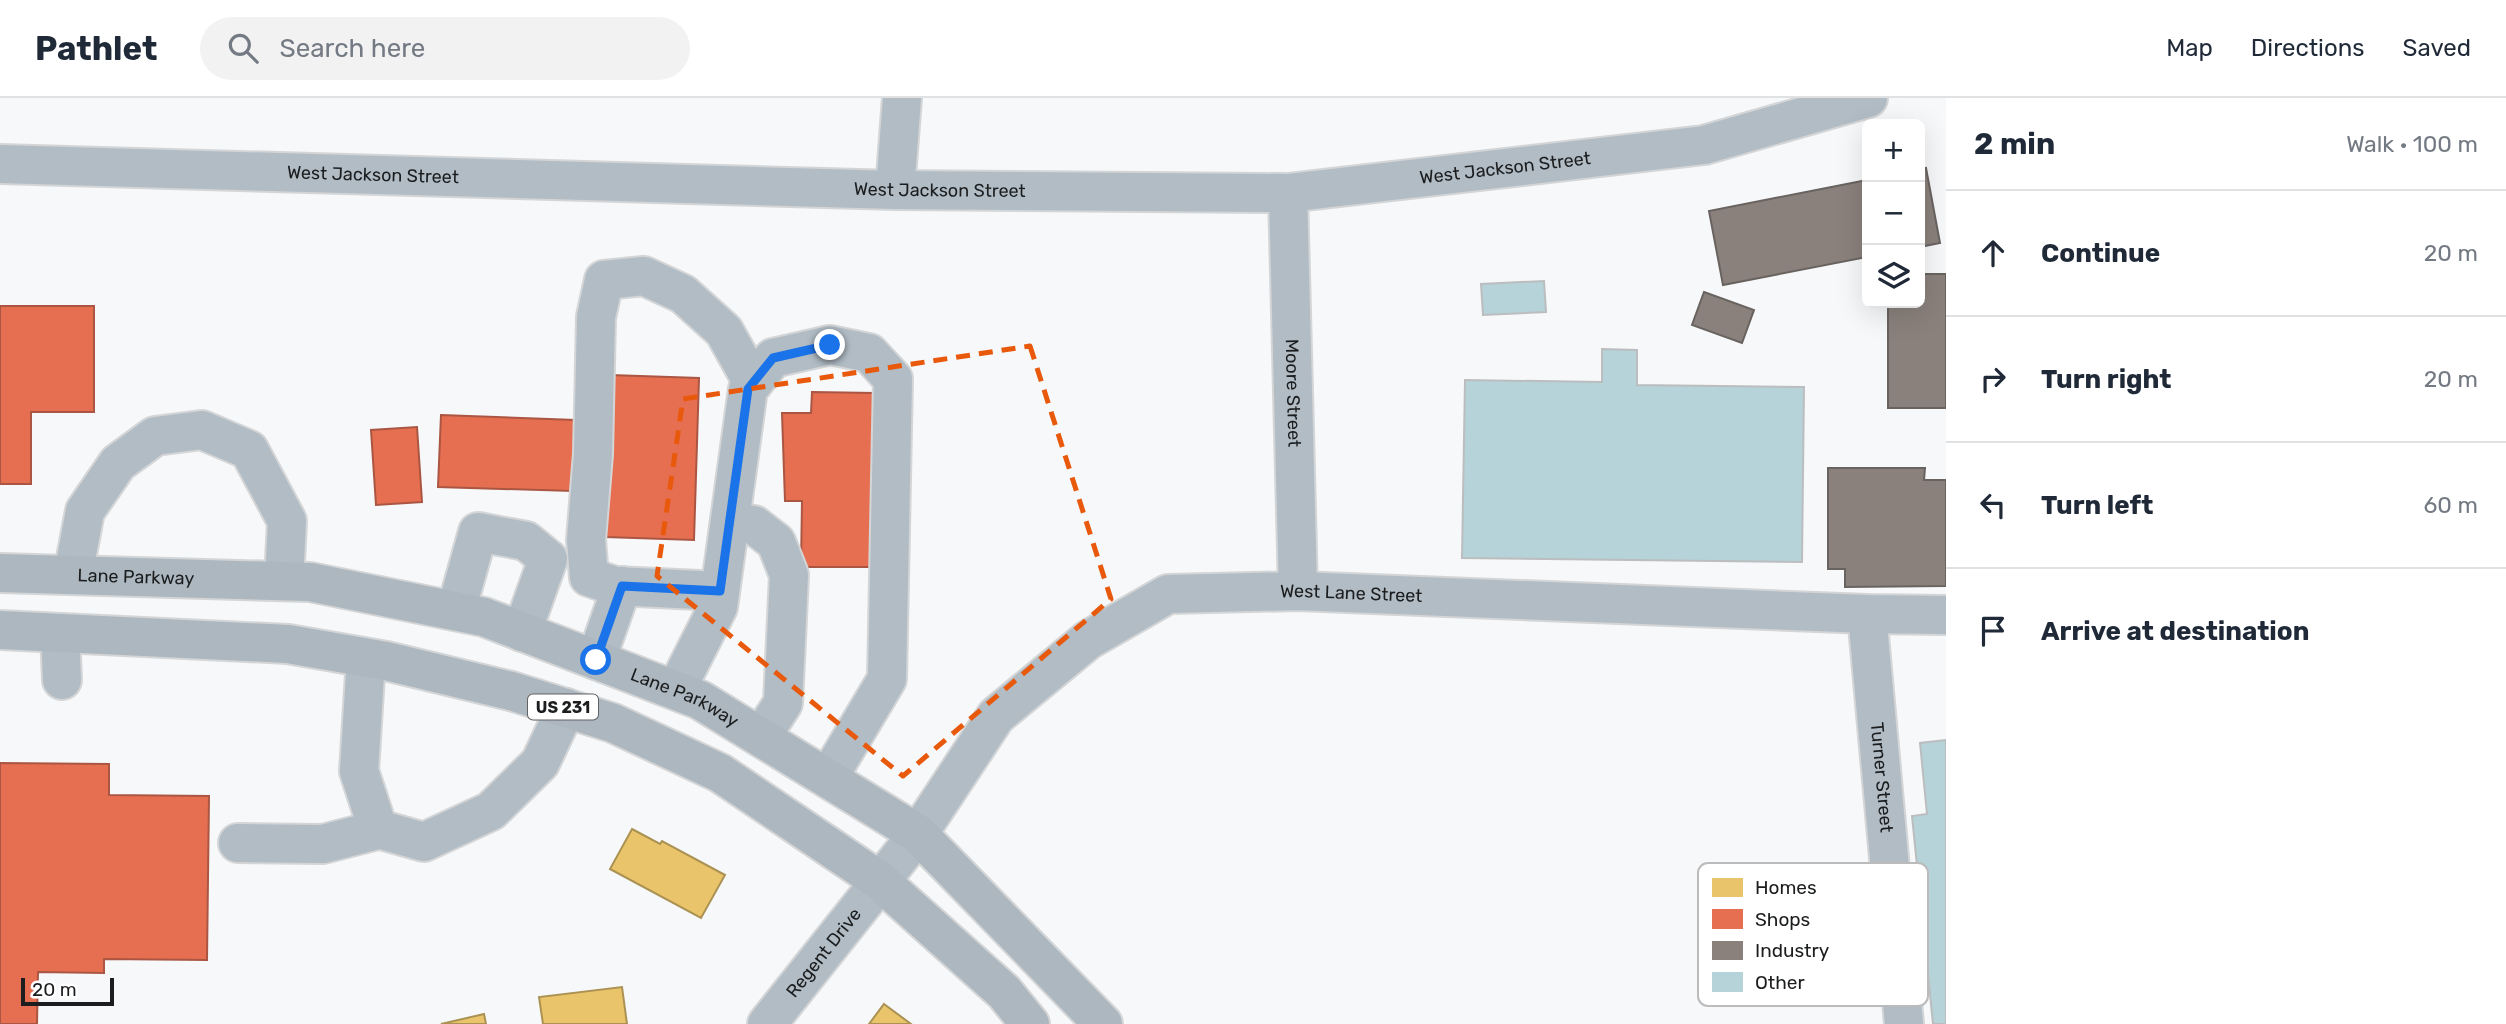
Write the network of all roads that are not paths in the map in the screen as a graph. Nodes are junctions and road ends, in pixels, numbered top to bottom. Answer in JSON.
{"nodes":[{"id":1,"x":902,"y":98,"type":"edge"},
{"id":2,"x":1868,"y":98,"type":"edge"},
{"id":3,"x":0,"y":164,"type":"edge"},
{"id":4,"x":895,"y":190,"type":"junction"},
{"id":5,"x":1288,"y":193,"type":"junction"},
{"id":6,"x":753,"y":383,"type":"junction"},
{"id":7,"x":731,"y":522,"type":"junction"},
{"id":8,"x":548,"y":559,"type":"junction"},
{"id":9,"x":588,"y":565,"type":"junction"},
{"id":10,"x":0,"y":573,"type":"edge"},
{"id":11,"x":73,"y":575,"type":"junction"},
{"id":12,"x":284,"y":581,"type":"junction"},
{"id":13,"x":622,"y":586,"type":"junction"},
{"id":14,"x":720,"y":591,"type":"junction"},
{"id":15,"x":1298,"y":591,"type":"junction"},
{"id":16,"x":456,"y":611,"type":"junction"},
{"id":17,"x":1867,"y":614,"type":"junction"},
{"id":18,"x":1946,"y":615,"type":"edge"},
{"id":19,"x":0,"y":630,"type":"edge"},
{"id":20,"x":522,"y":632,"type":"junction"},
{"id":21,"x":60,"y":633,"type":"junction"},
{"id":22,"x":366,"y":658,"type":"junction"},
{"id":23,"x":596,"y":660,"type":"junction"},
{"id":24,"x":62,"y":680,"type":"dead end"},
{"id":25,"x":677,"y":691,"type":"junction"},
{"id":26,"x":566,"y":708,"type":"junction"},
{"id":27,"x":761,"y":737,"type":"junction"},
{"id":28,"x":828,"y":778,"type":"junction"},
{"id":29,"x":381,"y":829,"type":"junction"},
{"id":30,"x":918,"y":834,"type":"junction"},
{"id":31,"x":238,"y":843,"type":"dead end"},
{"id":32,"x":1889,"y":863,"type":"edge"},
{"id":33,"x":880,"y":881,"type":"junction"},
{"id":34,"x":1902,"y":1006,"type":"edge"},
{"id":35,"x":767,"y":1024,"type":"edge"},
{"id":36,"x":1030,"y":1024,"type":"edge"},
{"id":37,"x":1103,"y":1024,"type":"edge"},
{"id":38,"x":1904,"y":1024,"type":"edge"}],
"edges":[{"from":1,"to":4,"type":"street"},
{"from":2,"to":5,"type":"street","name":"West Jackson Street"},
{"from":3,"to":4,"type":"street","name":"West Jackson Street"},
{"from":4,"to":5,"type":"street","name":"West Jackson Street"},
{"from":5,"to":15,"type":"street","name":"Moore Street"},
{"from":6,"to":7,"type":"street"},
{"from":6,"to":9,"type":"street"},
{"from":6,"to":28,"type":"street"},
{"from":7,"to":14,"type":"street"},
{"from":7,"to":27,"type":"street"},
{"from":8,"to":9,"type":"street"},
{"from":8,"to":16,"type":"street"},
{"from":8,"to":20,"type":"street"},
{"from":9,"to":13,"type":"street"},
{"from":10,"to":11,"type":"highway","name":"Lane Parkway"},
{"from":11,"to":12,"type":"highway","name":"Lane Parkway"},
{"from":11,"to":12,"type":"street"},
{"from":12,"to":16,"type":"highway","name":"Lane Parkway"},
{"from":13,"to":14,"type":"street"},
{"from":13,"to":23,"type":"street"},
{"from":14,"to":25,"type":"street"},
{"from":15,"to":17,"type":"street","name":"West Lane Street"},
{"from":15,"to":30,"type":"street","name":"West Lane Street"},
{"from":16,"to":20,"type":"highway","name":"Lane Parkway"},
{"from":17,"to":18,"type":"street","name":"West Lane Street"},
{"from":17,"to":32,"type":"street","name":"Turner Street"},
{"from":19,"to":21,"type":"highway","number":"US 231"},
{"from":20,"to":23,"type":"highway","name":"Lane Parkway"},
{"from":21,"to":22,"type":"highway","number":"US 231"},
{"from":21,"to":24,"type":"street"},
{"from":22,"to":26,"type":"highway","number":"US 231"},
{"from":22,"to":29,"type":"street"},
{"from":23,"to":25,"type":"highway","name":"Lane Parkway"},
{"from":25,"to":27,"type":"highway","name":"Lane Parkway"},
{"from":26,"to":29,"type":"street"},
{"from":26,"to":33,"type":"highway","number":"US 231"},
{"from":27,"to":28,"type":"highway","name":"Lane Parkway"},
{"from":28,"to":30,"type":"highway","name":"Lane Parkway"},
{"from":29,"to":31,"type":"street"},
{"from":30,"to":33,"type":"street","name":"West Lane Street"},
{"from":30,"to":37,"type":"highway","name":"Lane Parkway"},
{"from":33,"to":35,"type":"street","name":"Regent Drive"},
{"from":33,"to":36,"type":"highway","number":"US 231"},
{"from":34,"to":38,"type":"street","name":"Turner Street"}]}
